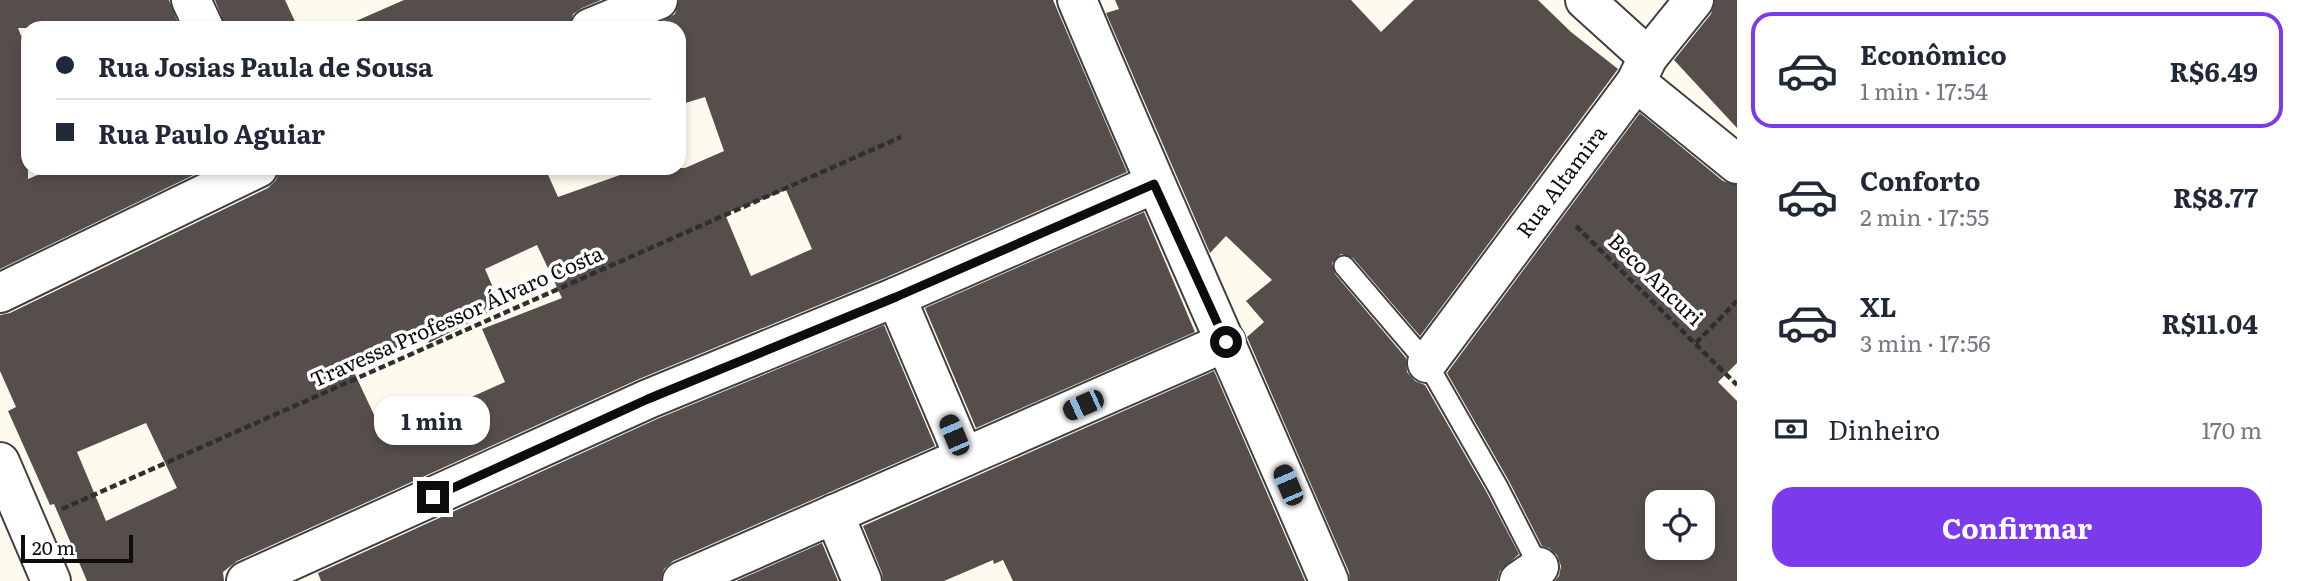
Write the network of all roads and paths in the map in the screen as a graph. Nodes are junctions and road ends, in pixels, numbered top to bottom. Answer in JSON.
{"nodes":[{"id":1,"x":191,"y":0,"type":"edge"},
{"id":2,"x":657,"y":0,"type":"edge"},
{"id":3,"x":1077,"y":0,"type":"edge"},
{"id":4,"x":1585,"y":0,"type":"edge"},
{"id":5,"x":1694,"y":0,"type":"edge"},
{"id":6,"x":201,"y":21,"type":"edge"},
{"id":7,"x":607,"y":21,"type":"edge"},
{"id":8,"x":1642,"y":69,"type":"junction"},
{"id":9,"x":901,"y":137,"type":"dead end"},
{"id":10,"x":1737,"y":164,"type":"edge"},
{"id":11,"x":244,"y":175,"type":"edge"},
{"id":12,"x":1154,"y":184,"type":"junction"},
{"id":13,"x":1549,"y":200,"type":"junction"},
{"id":14,"x":1345,"y":265,"type":"dead end"},
{"id":15,"x":0,"y":293,"type":"edge"},
{"id":16,"x":896,"y":297,"type":"junction"},
{"id":17,"x":1737,"y":301,"type":"edge"},
{"id":18,"x":1226,"y":342,"type":"junction"},
{"id":19,"x":1696,"y":343,"type":"junction"},
{"id":20,"x":1427,"y":363,"type":"junction"},
{"id":21,"x":1737,"y":385,"type":"edge"},
{"id":22,"x":964,"y":457,"type":"junction"},
{"id":23,"x":0,"y":462,"type":"edge"},
{"id":24,"x":834,"y":514,"type":"junction"},
{"id":25,"x":26,"y":525,"type":"junction"},
{"id":26,"x":294,"y":572,"type":"edge"},
{"id":27,"x":1529,"y":574,"type":"edge"},
{"id":28,"x":51,"y":581,"type":"edge"},
{"id":29,"x":246,"y":581,"type":"edge"},
{"id":30,"x":682,"y":581,"type":"edge"},
{"id":31,"x":862,"y":581,"type":"edge"},
{"id":32,"x":1329,"y":581,"type":"edge"}],
"edges":[{"from":1,"to":6,"type":"street"},
{"from":2,"to":7,"type":"street"},
{"from":3,"to":12,"type":"street"},
{"from":4,"to":8,"type":"street"},
{"from":5,"to":8,"type":"street","name":"Rua Altamira"},
{"from":8,"to":10,"type":"street"},
{"from":8,"to":13,"type":"street","name":"Rua Altamira"},
{"from":9,"to":25,"type":"path","name":"Travessa Professor Álvaro Costa"},
{"from":11,"to":15,"type":"street"},
{"from":12,"to":16,"type":"street"},
{"from":12,"to":18,"type":"street"},
{"from":13,"to":19,"type":"path","name":"Beco Ancuri"},
{"from":13,"to":20,"type":"street","name":"Rua Altamira"},
{"from":14,"to":20,"type":"lane"},
{"from":16,"to":22,"type":"street"},
{"from":16,"to":26,"type":"street"},
{"from":17,"to":19,"type":"path"},
{"from":18,"to":22,"type":"street"},
{"from":18,"to":32,"type":"street"},
{"from":19,"to":21,"type":"path","name":"Beco Ancuri"},
{"from":20,"to":27,"type":"lane"},
{"from":22,"to":24,"type":"street"},
{"from":23,"to":25,"type":"street"},
{"from":24,"to":30,"type":"street"},
{"from":24,"to":31,"type":"street"},
{"from":25,"to":28,"type":"street"},
{"from":26,"to":29,"type":"street"}]}
